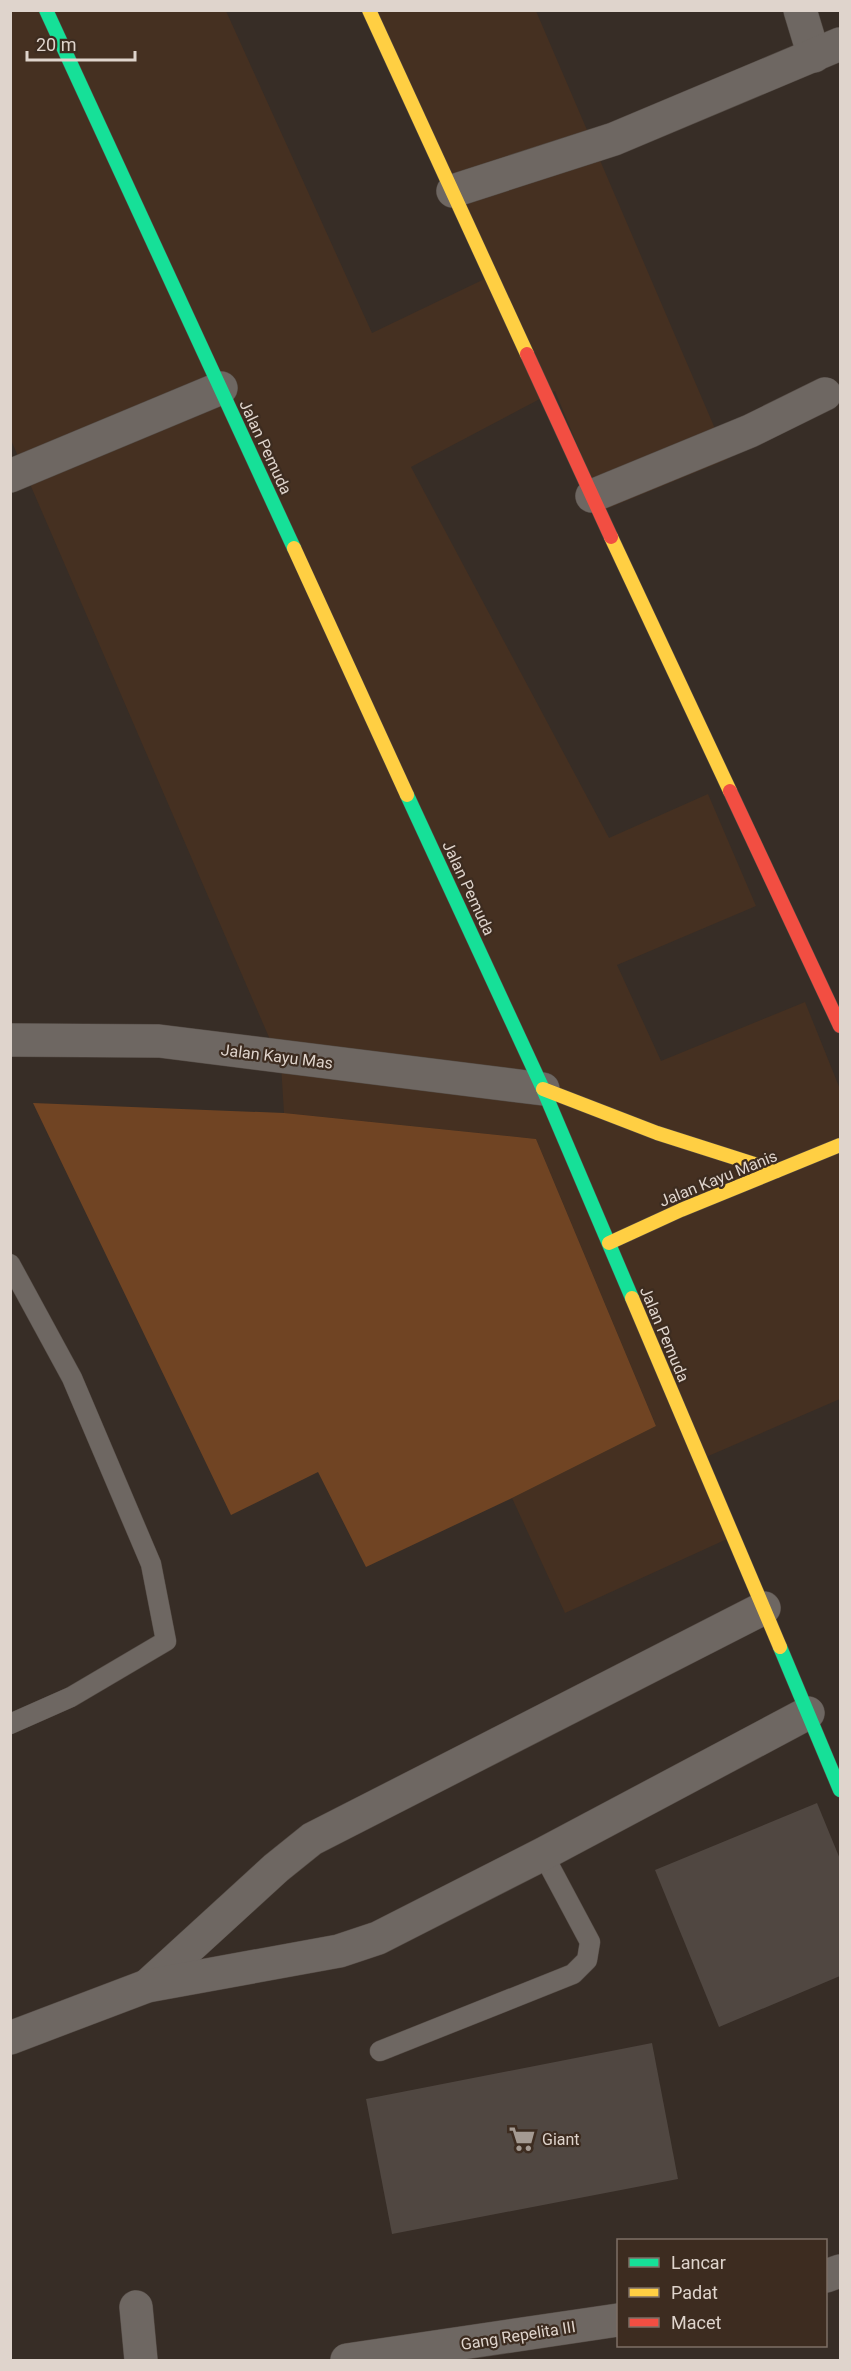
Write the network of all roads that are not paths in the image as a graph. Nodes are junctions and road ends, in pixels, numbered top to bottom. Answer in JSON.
{"nodes":[{"id":1,"x":46,"y":10,"type":"edge"},
{"id":2,"x":369,"y":10,"type":"edge"},
{"id":3,"x":800,"y":10,"type":"edge"},
{"id":4,"x":827,"y":50,"type":"edge"},
{"id":5,"x":453,"y":190,"type":"junction"},
{"id":6,"x":221,"y":388,"type":"junction"},
{"id":7,"x":825,"y":394,"type":"dead end"},
{"id":8,"x":10,"y":476,"type":"edge"},
{"id":9,"x":592,"y":496,"type":"junction"},
{"id":10,"x":840,"y":1026,"type":"edge"},
{"id":11,"x":10,"y":1040,"type":"edge"},
{"id":12,"x":543,"y":1089,"type":"junction"},
{"id":13,"x":840,"y":1145,"type":"edge"},
{"id":14,"x":776,"y":1171,"type":"junction"},
{"id":15,"x":609,"y":1243,"type":"junction"},
{"id":16,"x":10,"y":1264,"type":"edge"},
{"id":17,"x":764,"y":1608,"type":"junction"},
{"id":18,"x":808,"y":1713,"type":"junction"},
{"id":19,"x":10,"y":1724,"type":"edge"},
{"id":20,"x":840,"y":1790,"type":"edge"},
{"id":21,"x":543,"y":1854,"type":"junction"},
{"id":22,"x":147,"y":1986,"type":"junction"},
{"id":23,"x":10,"y":2038,"type":"edge"},
{"id":24,"x":380,"y":2050,"type":"dead end"},
{"id":25,"x":136,"y":2307,"type":"dead end"},
{"id":26,"x":617,"y":2320,"type":"edge"},
{"id":27,"x":141,"y":2361,"type":"edge"},
{"id":28,"x":347,"y":2361,"type":"edge"}],
"edges":[{"from":1,"to":6,"type":"main road","name":"Jalan Pemuda"},
{"from":2,"to":5,"type":"main road"},
{"from":3,"to":4,"type":"street"},
{"from":4,"to":5,"type":"street"},
{"from":5,"to":9,"type":"main road"},
{"from":6,"to":8,"type":"street"},
{"from":6,"to":12,"type":"main road","name":"Jalan Pemuda"},
{"from":7,"to":9,"type":"street"},
{"from":9,"to":10,"type":"main road"},
{"from":11,"to":12,"type":"street","name":"Jalan Kayu Mas"},
{"from":12,"to":14,"type":"main road"},
{"from":12,"to":15,"type":"main road","name":"Jalan Pemuda"},
{"from":13,"to":14,"type":"main road","name":"Jalan Kayu Manis"},
{"from":14,"to":15,"type":"main road","name":"Jalan Kayu Manis"},
{"from":15,"to":17,"type":"main road","name":"Jalan Pemuda"},
{"from":16,"to":19,"type":"lane"},
{"from":17,"to":18,"type":"main road","name":"Jalan Pemuda"},
{"from":17,"to":22,"type":"street"},
{"from":18,"to":20,"type":"main road","name":"Jalan Pemuda"},
{"from":18,"to":21,"type":"street"},
{"from":21,"to":22,"type":"street"},
{"from":21,"to":24,"type":"lane"},
{"from":22,"to":23,"type":"street"},
{"from":25,"to":27,"type":"street"},
{"from":26,"to":28,"type":"street","name":"Gang Repelita III"}]}
